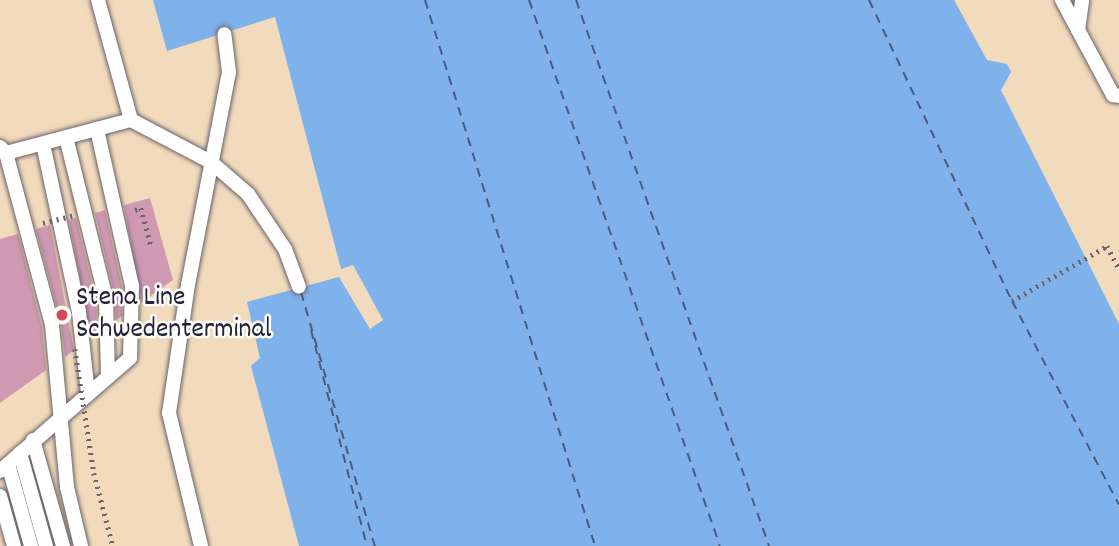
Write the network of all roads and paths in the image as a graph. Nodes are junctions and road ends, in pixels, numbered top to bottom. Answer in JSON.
{"nodes":[{"id":1,"x":98,"y":0,"type":"edge"},
{"id":2,"x":1062,"y":0,"type":"edge"},
{"id":3,"x":1082,"y":0,"type":"edge"},
{"id":4,"x":1078,"y":31,"type":"junction"},
{"id":5,"x":224,"y":34,"type":"dead end"},
{"id":6,"x":1119,"y":96,"type":"edge"},
{"id":7,"x":131,"y":120,"type":"junction"},
{"id":8,"x":97,"y":129,"type":"junction"},
{"id":9,"x":66,"y":137,"type":"junction"},
{"id":10,"x":43,"y":144,"type":"junction"},
{"id":11,"x":3,"y":150,"type":"edge"},
{"id":12,"x":211,"y":162,"type":"junction"},
{"id":13,"x":75,"y":215,"type":"dead end"},
{"id":14,"x":43,"y":223,"type":"dead end"},
{"id":15,"x":1119,"y":269,"type":"edge"},
{"id":16,"x":299,"y":288,"type":"dead end"},
{"id":17,"x":1012,"y":301,"type":"dead end"},
{"id":18,"x":75,"y":349,"type":"dead end"},
{"id":19,"x":108,"y":377,"type":"junction"},
{"id":20,"x":88,"y":394,"type":"junction"},
{"id":21,"x":61,"y":416,"type":"junction"},
{"id":22,"x":33,"y":440,"type":"junction"},
{"id":23,"x":20,"y":453,"type":"junction"},
{"id":24,"x":4,"y":468,"type":"edge"},
{"id":25,"x":0,"y":496,"type":"edge"},
{"id":26,"x":14,"y":546,"type":"edge"},
{"id":27,"x":31,"y":546,"type":"edge"},
{"id":28,"x":46,"y":546,"type":"edge"},
{"id":29,"x":63,"y":546,"type":"edge"},
{"id":30,"x":81,"y":546,"type":"edge"},
{"id":31,"x":113,"y":546,"type":"edge"},
{"id":32,"x":201,"y":546,"type":"edge"}],
"edges":[{"from":1,"to":7,"type":"lane"},
{"from":2,"to":4,"type":"lane"},
{"from":3,"to":4,"type":"lane"},
{"from":4,"to":6,"type":"lane"},
{"from":5,"to":12,"type":"lane"},
{"from":7,"to":8,"type":"lane"},
{"from":7,"to":12,"type":"lane"},
{"from":8,"to":9,"type":"lane"},
{"from":8,"to":19,"type":"lane"},
{"from":9,"to":10,"type":"lane"},
{"from":9,"to":19,"type":"lane"},
{"from":10,"to":11,"type":"lane"},
{"from":10,"to":20,"type":"lane"},
{"from":11,"to":21,"type":"lane"},
{"from":12,"to":16,"type":"lane"},
{"from":12,"to":32,"type":"lane"},
{"from":13,"to":14,"type":"path","bridge":true},
{"from":15,"to":17,"type":"path"},
{"from":18,"to":31,"type":"path","bridge":true},
{"from":19,"to":20,"type":"lane"},
{"from":20,"to":21,"type":"lane"},
{"from":21,"to":22,"type":"lane"},
{"from":21,"to":30,"type":"lane"},
{"from":22,"to":23,"type":"lane"},
{"from":22,"to":29,"type":"lane"},
{"from":23,"to":24,"type":"lane"},
{"from":23,"to":28,"type":"lane"},
{"from":24,"to":27,"type":"lane"},
{"from":25,"to":26,"type":"lane"}]}
